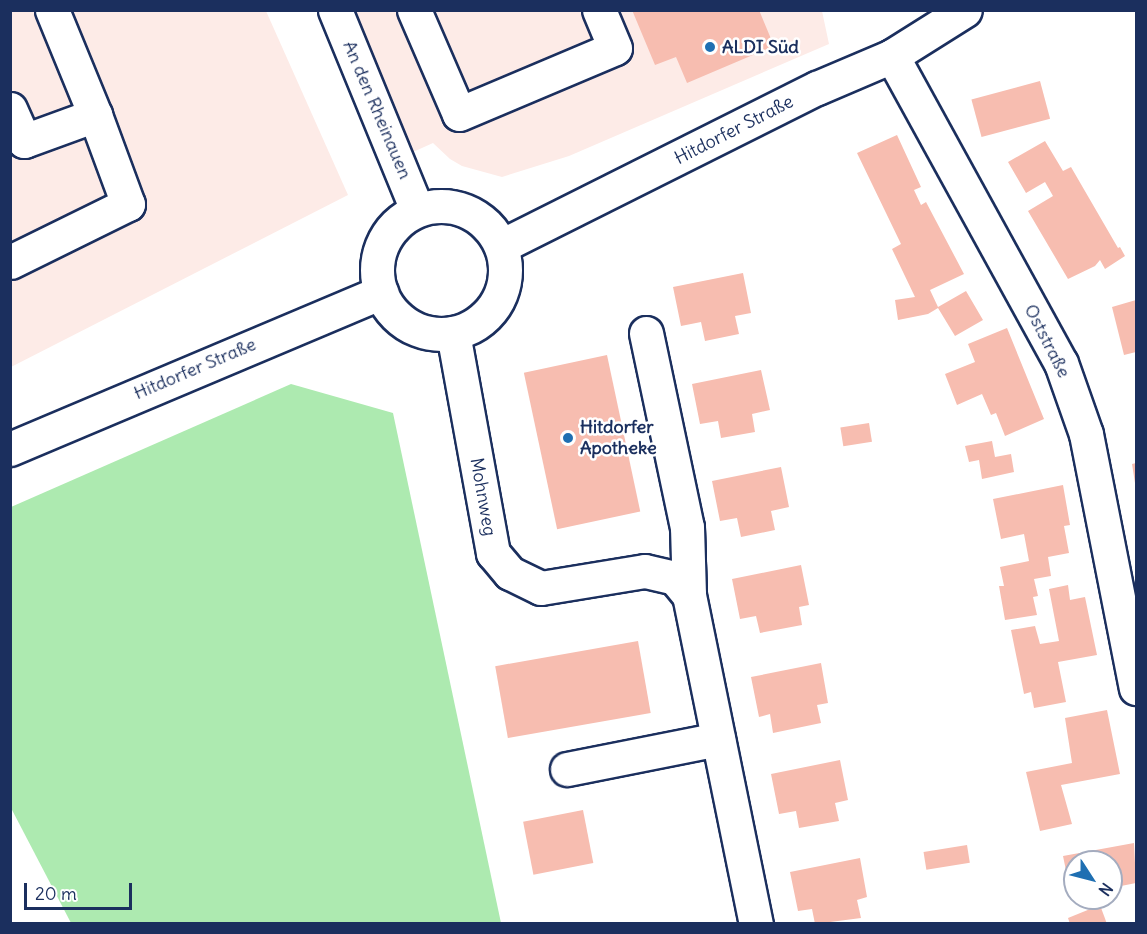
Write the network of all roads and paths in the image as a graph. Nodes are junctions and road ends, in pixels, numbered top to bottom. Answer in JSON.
{"nodes":[{"id":1,"x":52,"y":10,"type":"edge"},
{"id":2,"x":335,"y":10,"type":"edge"},
{"id":3,"x":414,"y":10,"type":"edge"},
{"id":4,"x":599,"y":10,"type":"edge"},
{"id":5,"x":965,"y":10,"type":"edge"},
{"id":6,"x":892,"y":56,"type":"junction"},
{"id":7,"x":10,"y":109,"type":"edge"},
{"id":8,"x":95,"y":116,"type":"junction"},
{"id":9,"x":17,"y":144,"type":"edge"},
{"id":10,"x":417,"y":210,"type":"junction"},
{"id":11,"x":501,"y":246,"type":"junction"},
{"id":12,"x":10,"y":261,"type":"edge"},
{"id":13,"x":381,"y":292,"type":"junction"},
{"id":14,"x":453,"y":333,"type":"junction"},
{"id":15,"x":646,"y":333,"type":"dead end"},
{"id":16,"x":10,"y":449,"type":"edge"},
{"id":17,"x":1123,"y":541,"type":"edge"},
{"id":18,"x":689,"y":595,"type":"junction"},
{"id":19,"x":1130,"y":614,"type":"edge"},
{"id":20,"x":1137,"y":688,"type":"edge"},
{"id":21,"x":718,"y":739,"type":"junction"},
{"id":22,"x":567,"y":769,"type":"dead end"},
{"id":23,"x":756,"y":924,"type":"edge"}],
"edges":[{"from":1,"to":8,"type":"street"},
{"from":2,"to":10,"type":"street","name":"An den Rheinauen"},
{"from":3,"to":4,"type":"street"},
{"from":5,"to":6,"type":"street","name":"Hitdorfer Straße"},
{"from":6,"to":11,"type":"street","name":"Hitdorfer Straße"},
{"from":6,"to":17,"type":"street","name":"Oststraße"},
{"from":7,"to":9,"type":"street"},
{"from":8,"to":9,"type":"street"},
{"from":8,"to":12,"type":"street"},
{"from":10,"to":11,"type":"street"},
{"from":10,"to":13,"type":"street"},
{"from":11,"to":14,"type":"street"},
{"from":13,"to":14,"type":"street"},
{"from":13,"to":16,"type":"street","name":"Hitdorfer Straße"},
{"from":14,"to":18,"type":"street","name":"Mohnweg"},
{"from":15,"to":18,"type":"street"},
{"from":17,"to":19,"type":"street","name":"Oststraße"},
{"from":18,"to":21,"type":"street"},
{"from":19,"to":20,"type":"street","name":"Oststraße"},
{"from":21,"to":22,"type":"street"},
{"from":21,"to":23,"type":"street"}]}
